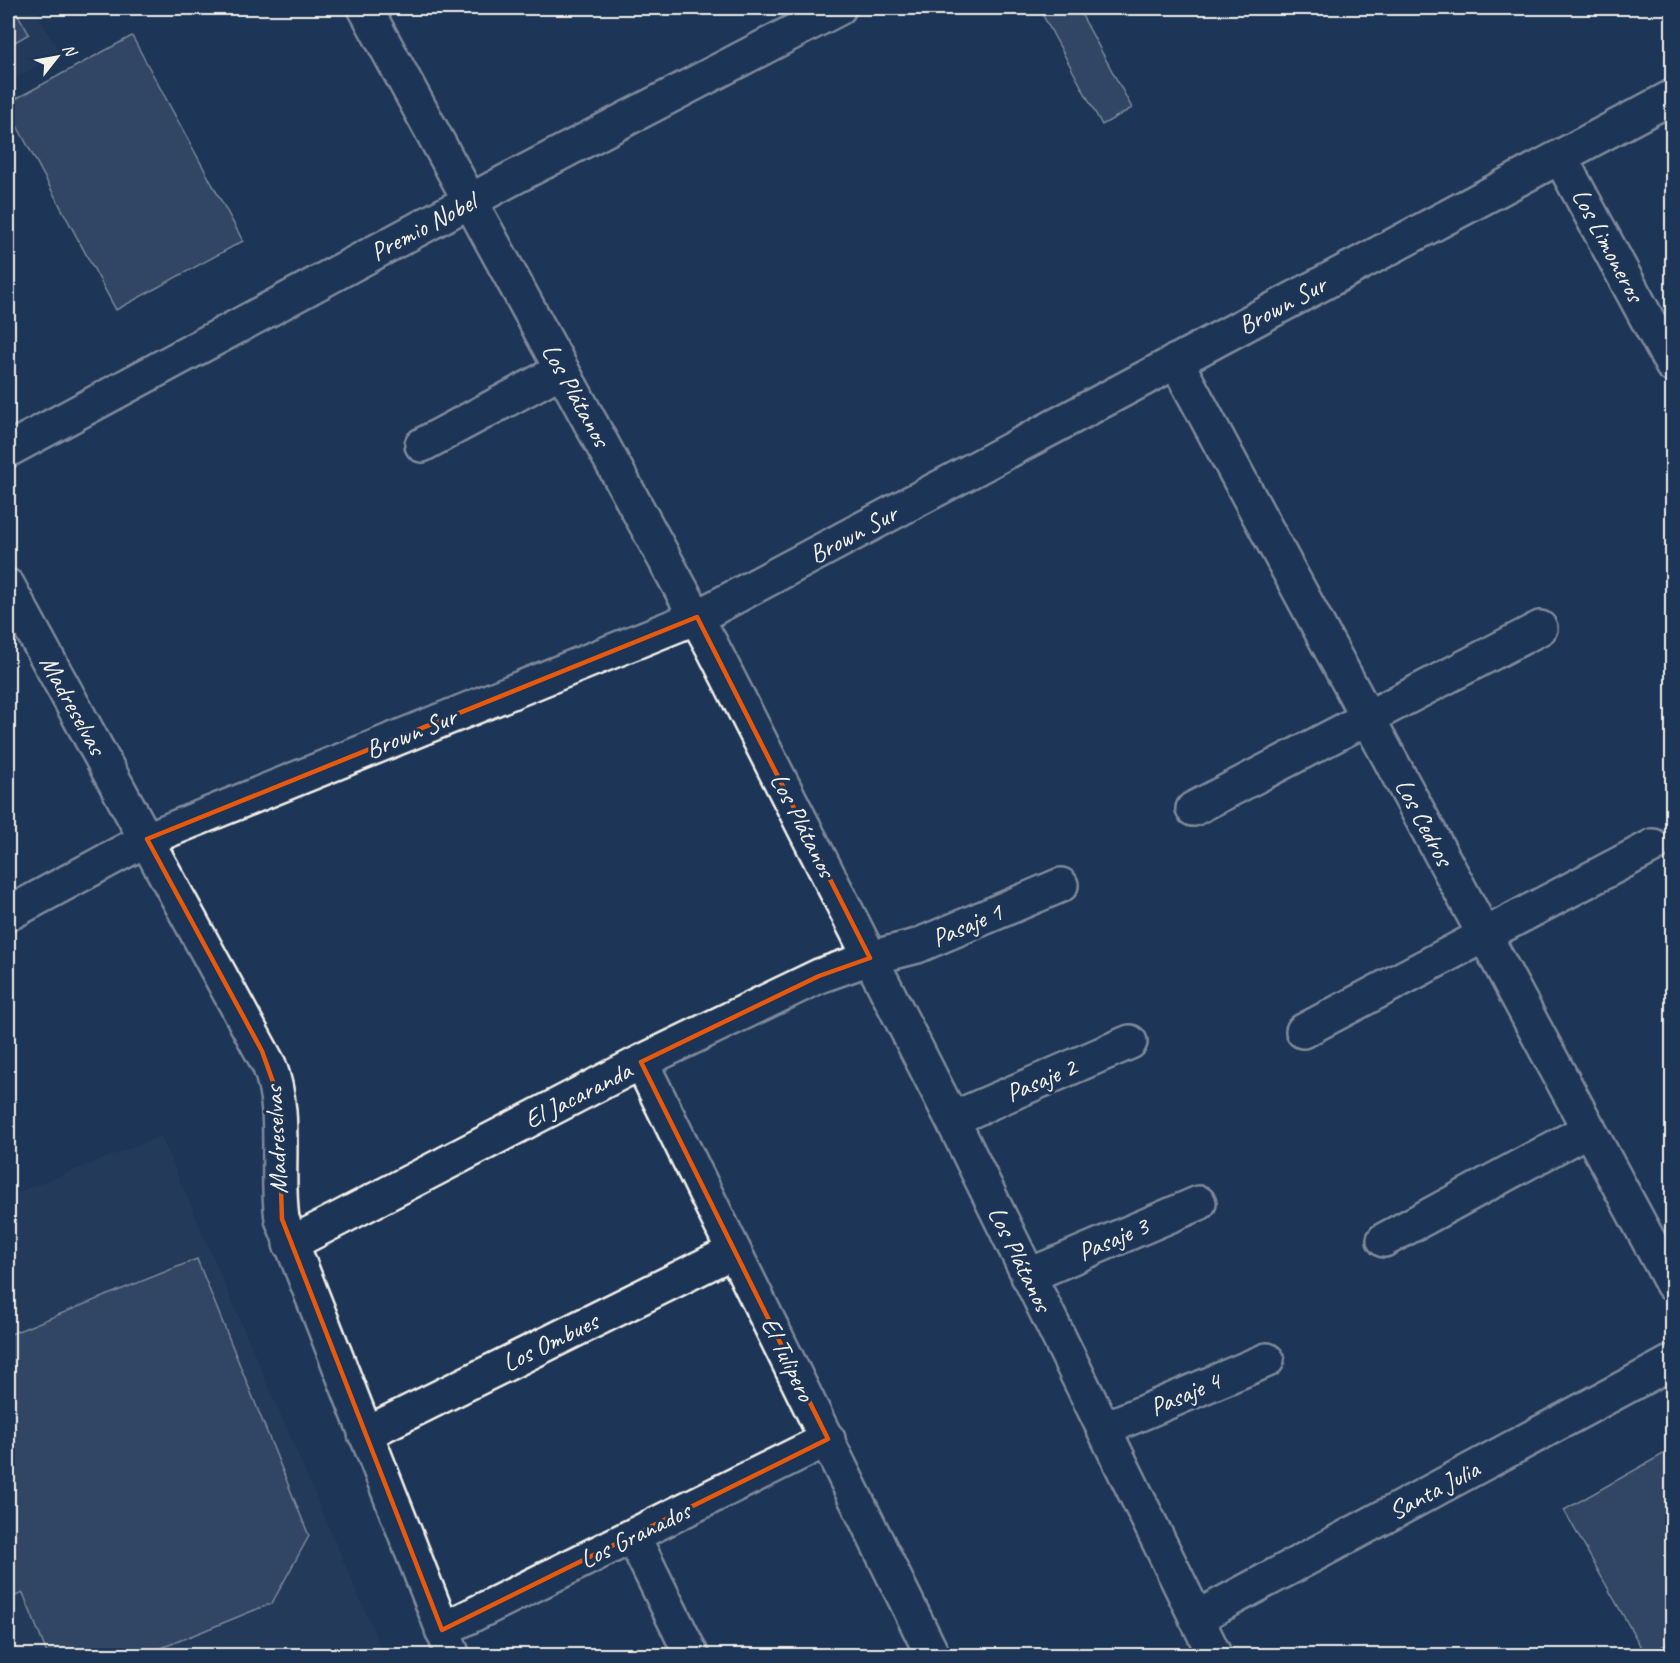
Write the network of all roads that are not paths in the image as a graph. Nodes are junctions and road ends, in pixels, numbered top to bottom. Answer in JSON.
{"nodes":[{"id":1,"x":365,"y":8,"type":"edge"},
{"id":2,"x":839,"y":8,"type":"edge"},
{"id":3,"x":1672,"y":97,"type":"edge"},
{"id":4,"x":1560,"y":157,"type":"junction"},
{"id":5,"x":470,"y":202,"type":"junction"},
{"id":6,"x":1176,"y":361,"type":"junction"},
{"id":7,"x":1672,"y":365,"type":"edge"},
{"id":8,"x":562,"y":370,"type":"junction"},
{"id":9,"x":422,"y":446,"type":"dead end"},
{"id":10,"x":8,"y":450,"type":"edge"},
{"id":11,"x":8,"y":586,"type":"edge"},
{"id":12,"x":697,"y":617,"type":"junction"},
{"id":13,"x":1540,"y":628,"type":"dead end"},
{"id":14,"x":1368,"y":718,"type":"junction"},
{"id":15,"x":1192,"y":809,"type":"dead end"},
{"id":16,"x":147,"y":839,"type":"junction"},
{"id":17,"x":1653,"y":846,"type":"dead end"},
{"id":18,"x":1061,"y":885,"type":"dead end"},
{"id":19,"x":8,"y":914,"type":"edge"},
{"id":20,"x":1485,"y":935,"type":"junction"},
{"id":21,"x":870,"y":958,"type":"junction"},
{"id":22,"x":1303,"y":1031,"type":"dead end"},
{"id":23,"x":1130,"y":1042,"type":"dead end"},
{"id":24,"x":641,"y":1062,"type":"junction"},
{"id":25,"x":952,"y":1119,"type":"junction"},
{"id":26,"x":1589,"y":1129,"type":"junction"},
{"id":27,"x":1198,"y":1203,"type":"dead end"},
{"id":28,"x":1384,"y":1240,"type":"dead end"},
{"id":29,"x":290,"y":1244,"type":"junction"},
{"id":30,"x":734,"y":1251,"type":"junction"},
{"id":31,"x":1028,"y":1276,"type":"junction"},
{"id":32,"x":1672,"y":1284,"type":"edge"},
{"id":33,"x":1267,"y":1360,"type":"dead end"},
{"id":34,"x":1672,"y":1362,"type":"edge"},
{"id":35,"x":1104,"y":1429,"type":"junction"},
{"id":36,"x":365,"y":1434,"type":"junction"},
{"id":37,"x":828,"y":1439,"type":"junction"},
{"id":38,"x":633,"y":1536,"type":"junction"},
{"id":39,"x":448,"y":1643,"type":"edge"},
{"id":40,"x":1203,"y":1644,"type":"edge"},
{"id":41,"x":692,"y":1656,"type":"edge"},
{"id":42,"x":933,"y":1656,"type":"edge"}],
"edges":[{"from":1,"to":5,"type":"street","name":"Los Plátanos"},
{"from":2,"to":5,"type":"street","name":"Premio Nobel"},
{"from":3,"to":4,"type":"street","name":"Brown Sur"},
{"from":4,"to":6,"type":"street","name":"Brown Sur"},
{"from":4,"to":7,"type":"street","name":"Los Limoneros"},
{"from":5,"to":8,"type":"street","name":"Los Plátanos"},
{"from":5,"to":10,"type":"street","name":"Premio Nobel"},
{"from":6,"to":12,"type":"street","name":"Brown Sur"},
{"from":6,"to":14,"type":"street","name":"Los Cedros"},
{"from":8,"to":9,"type":"street"},
{"from":8,"to":12,"type":"street","name":"Los Plátanos"},
{"from":11,"to":16,"type":"street","name":"Madreselvas"},
{"from":12,"to":16,"type":"street","name":"Brown Sur"},
{"from":12,"to":21,"type":"street","name":"Los Plátanos"},
{"from":13,"to":14,"type":"street"},
{"from":14,"to":15,"type":"street"},
{"from":14,"to":20,"type":"street","name":"Los Cedros"},
{"from":16,"to":19,"type":"street","name":"Brown Sur"},
{"from":16,"to":29,"type":"street","name":"Madreselvas"},
{"from":17,"to":20,"type":"street"},
{"from":18,"to":21,"type":"street","name":"Pasaje 1"},
{"from":20,"to":22,"type":"street"},
{"from":20,"to":26,"type":"street","name":"Los Cedros"},
{"from":21,"to":24,"type":"street","name":"El Jacaranda"},
{"from":21,"to":25,"type":"street","name":"Los Plátanos"},
{"from":23,"to":25,"type":"street","name":"Pasaje 2"},
{"from":24,"to":29,"type":"street","name":"El Jacaranda"},
{"from":24,"to":30,"type":"street","name":"El Tulipero"},
{"from":25,"to":31,"type":"street","name":"Los Plátanos"},
{"from":26,"to":28,"type":"street"},
{"from":26,"to":32,"type":"street","name":"Los Cedros"},
{"from":27,"to":31,"type":"street","name":"Pasaje 3"},
{"from":29,"to":36,"type":"street","name":"Madreselvas"},
{"from":30,"to":36,"type":"street","name":"Los Ombues"},
{"from":30,"to":37,"type":"street","name":"El Tulipero"},
{"from":31,"to":35,"type":"street","name":"Los Plátanos"},
{"from":33,"to":35,"type":"street","name":"Pasaje 4"},
{"from":34,"to":40,"type":"street","name":"Santa Julia"},
{"from":35,"to":40,"type":"street","name":"Los Plátanos"},
{"from":36,"to":39,"type":"street","name":"Madreselvas"},
{"from":37,"to":38,"type":"street","name":"Los Granados"},
{"from":37,"to":42,"type":"street","name":"El Tulipero"},
{"from":38,"to":39,"type":"street","name":"Los Granados"},
{"from":38,"to":41,"type":"street"}]}
